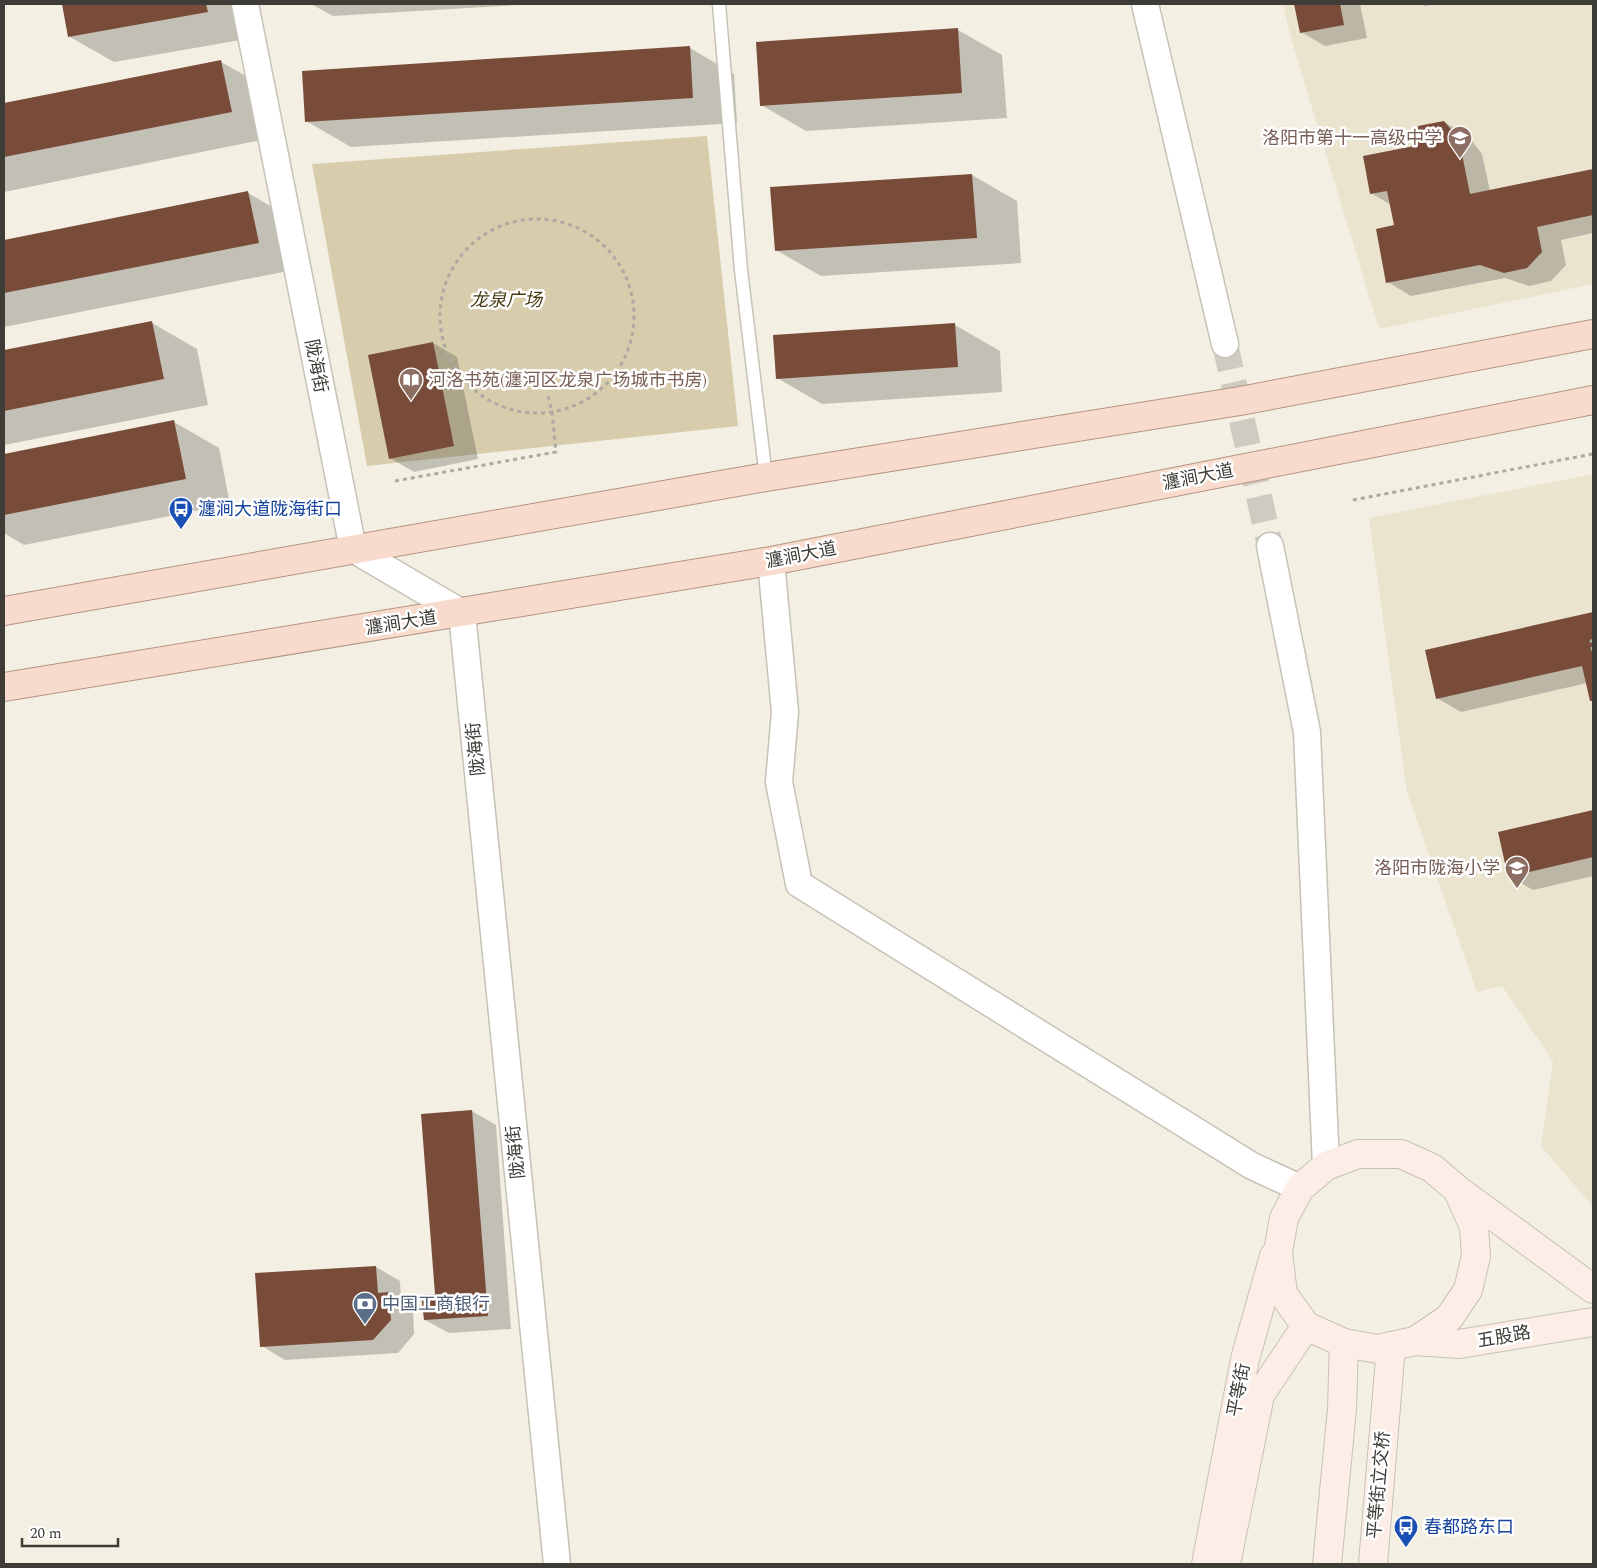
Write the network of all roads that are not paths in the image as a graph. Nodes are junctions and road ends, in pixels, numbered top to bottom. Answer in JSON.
{"nodes":[{"id":1,"x":245,"y":4,"type":"edge"},
{"id":2,"x":719,"y":4,"type":"edge"},
{"id":3,"x":1145,"y":4,"type":"edge"},
{"id":4,"x":1593,"y":334,"type":"edge"},
{"id":5,"x":1225,"y":344,"type":"tunnel mouth"},
{"id":6,"x":1593,"y":400,"type":"edge"},
{"id":7,"x":766,"y":477,"type":"junction"},
{"id":8,"x":1270,"y":546,"type":"tunnel mouth"},
{"id":9,"x":353,"y":549,"type":"junction"},
{"id":10,"x":771,"y":561,"type":"junction"},
{"id":11,"x":4,"y":610,"type":"edge"},
{"id":12,"x":462,"y":613,"type":"junction"},
{"id":13,"x":4,"y":687,"type":"edge"},
{"id":14,"x":1326,"y":1166,"type":"junction"},
{"id":15,"x":1300,"y":1188,"type":"junction"},
{"id":16,"x":1458,"y":1190,"type":"junction"},
{"id":17,"x":1284,"y":1218,"type":"junction"},
{"id":18,"x":1593,"y":1289,"type":"edge"},
{"id":19,"x":1593,"y":1322,"type":"edge"},
{"id":20,"x":1306,"y":1326,"type":"junction"},
{"id":21,"x":1344,"y":1343,"type":"junction"},
{"id":22,"x":1403,"y":1343,"type":"junction"},
{"id":23,"x":557,"y":1564,"type":"edge"},
{"id":24,"x":1206,"y":1564,"type":"edge"},
{"id":25,"x":1226,"y":1564,"type":"edge"},
{"id":26,"x":1327,"y":1564,"type":"edge"},
{"id":27,"x":1373,"y":1564,"type":"edge"}],
"edges":[{"from":1,"to":9,"type":"street","name":"陇海街"},
{"from":2,"to":7,"type":"lane"},
{"from":3,"to":5,"type":"street"},
{"from":4,"to":7,"type":"main road"},
{"from":6,"to":10,"type":"main road","name":"瀍涧大道"},
{"from":7,"to":9,"type":"main road"},
{"from":8,"to":14,"type":"street"},
{"from":9,"to":11,"type":"main road"},
{"from":9,"to":12,"type":"street"},
{"from":10,"to":12,"type":"main road","name":"瀍涧大道"},
{"from":10,"to":15,"type":"street"},
{"from":12,"to":13,"type":"main road","name":"瀍涧大道"},
{"from":12,"to":23,"type":"street","name":"陇海街"},
{"from":14,"to":15,"type":"main road"},
{"from":14,"to":16,"type":"main road"},
{"from":15,"to":17,"type":"main road"},
{"from":16,"to":18,"type":"main road"},
{"from":16,"to":22,"type":"main road"},
{"from":17,"to":20,"type":"main road"},
{"from":17,"to":24,"type":"main road","name":"平等街"},
{"from":19,"to":22,"type":"main road","name":"五股路"},
{"from":20,"to":21,"type":"main road","name":"五股路"},
{"from":20,"to":25,"type":"main road","name":"平等街"},
{"from":21,"to":22,"type":"main road","name":"五股路"},
{"from":21,"to":26,"type":"main road"},
{"from":22,"to":27,"type":"main road","name":"平等街立交桥"}]}
